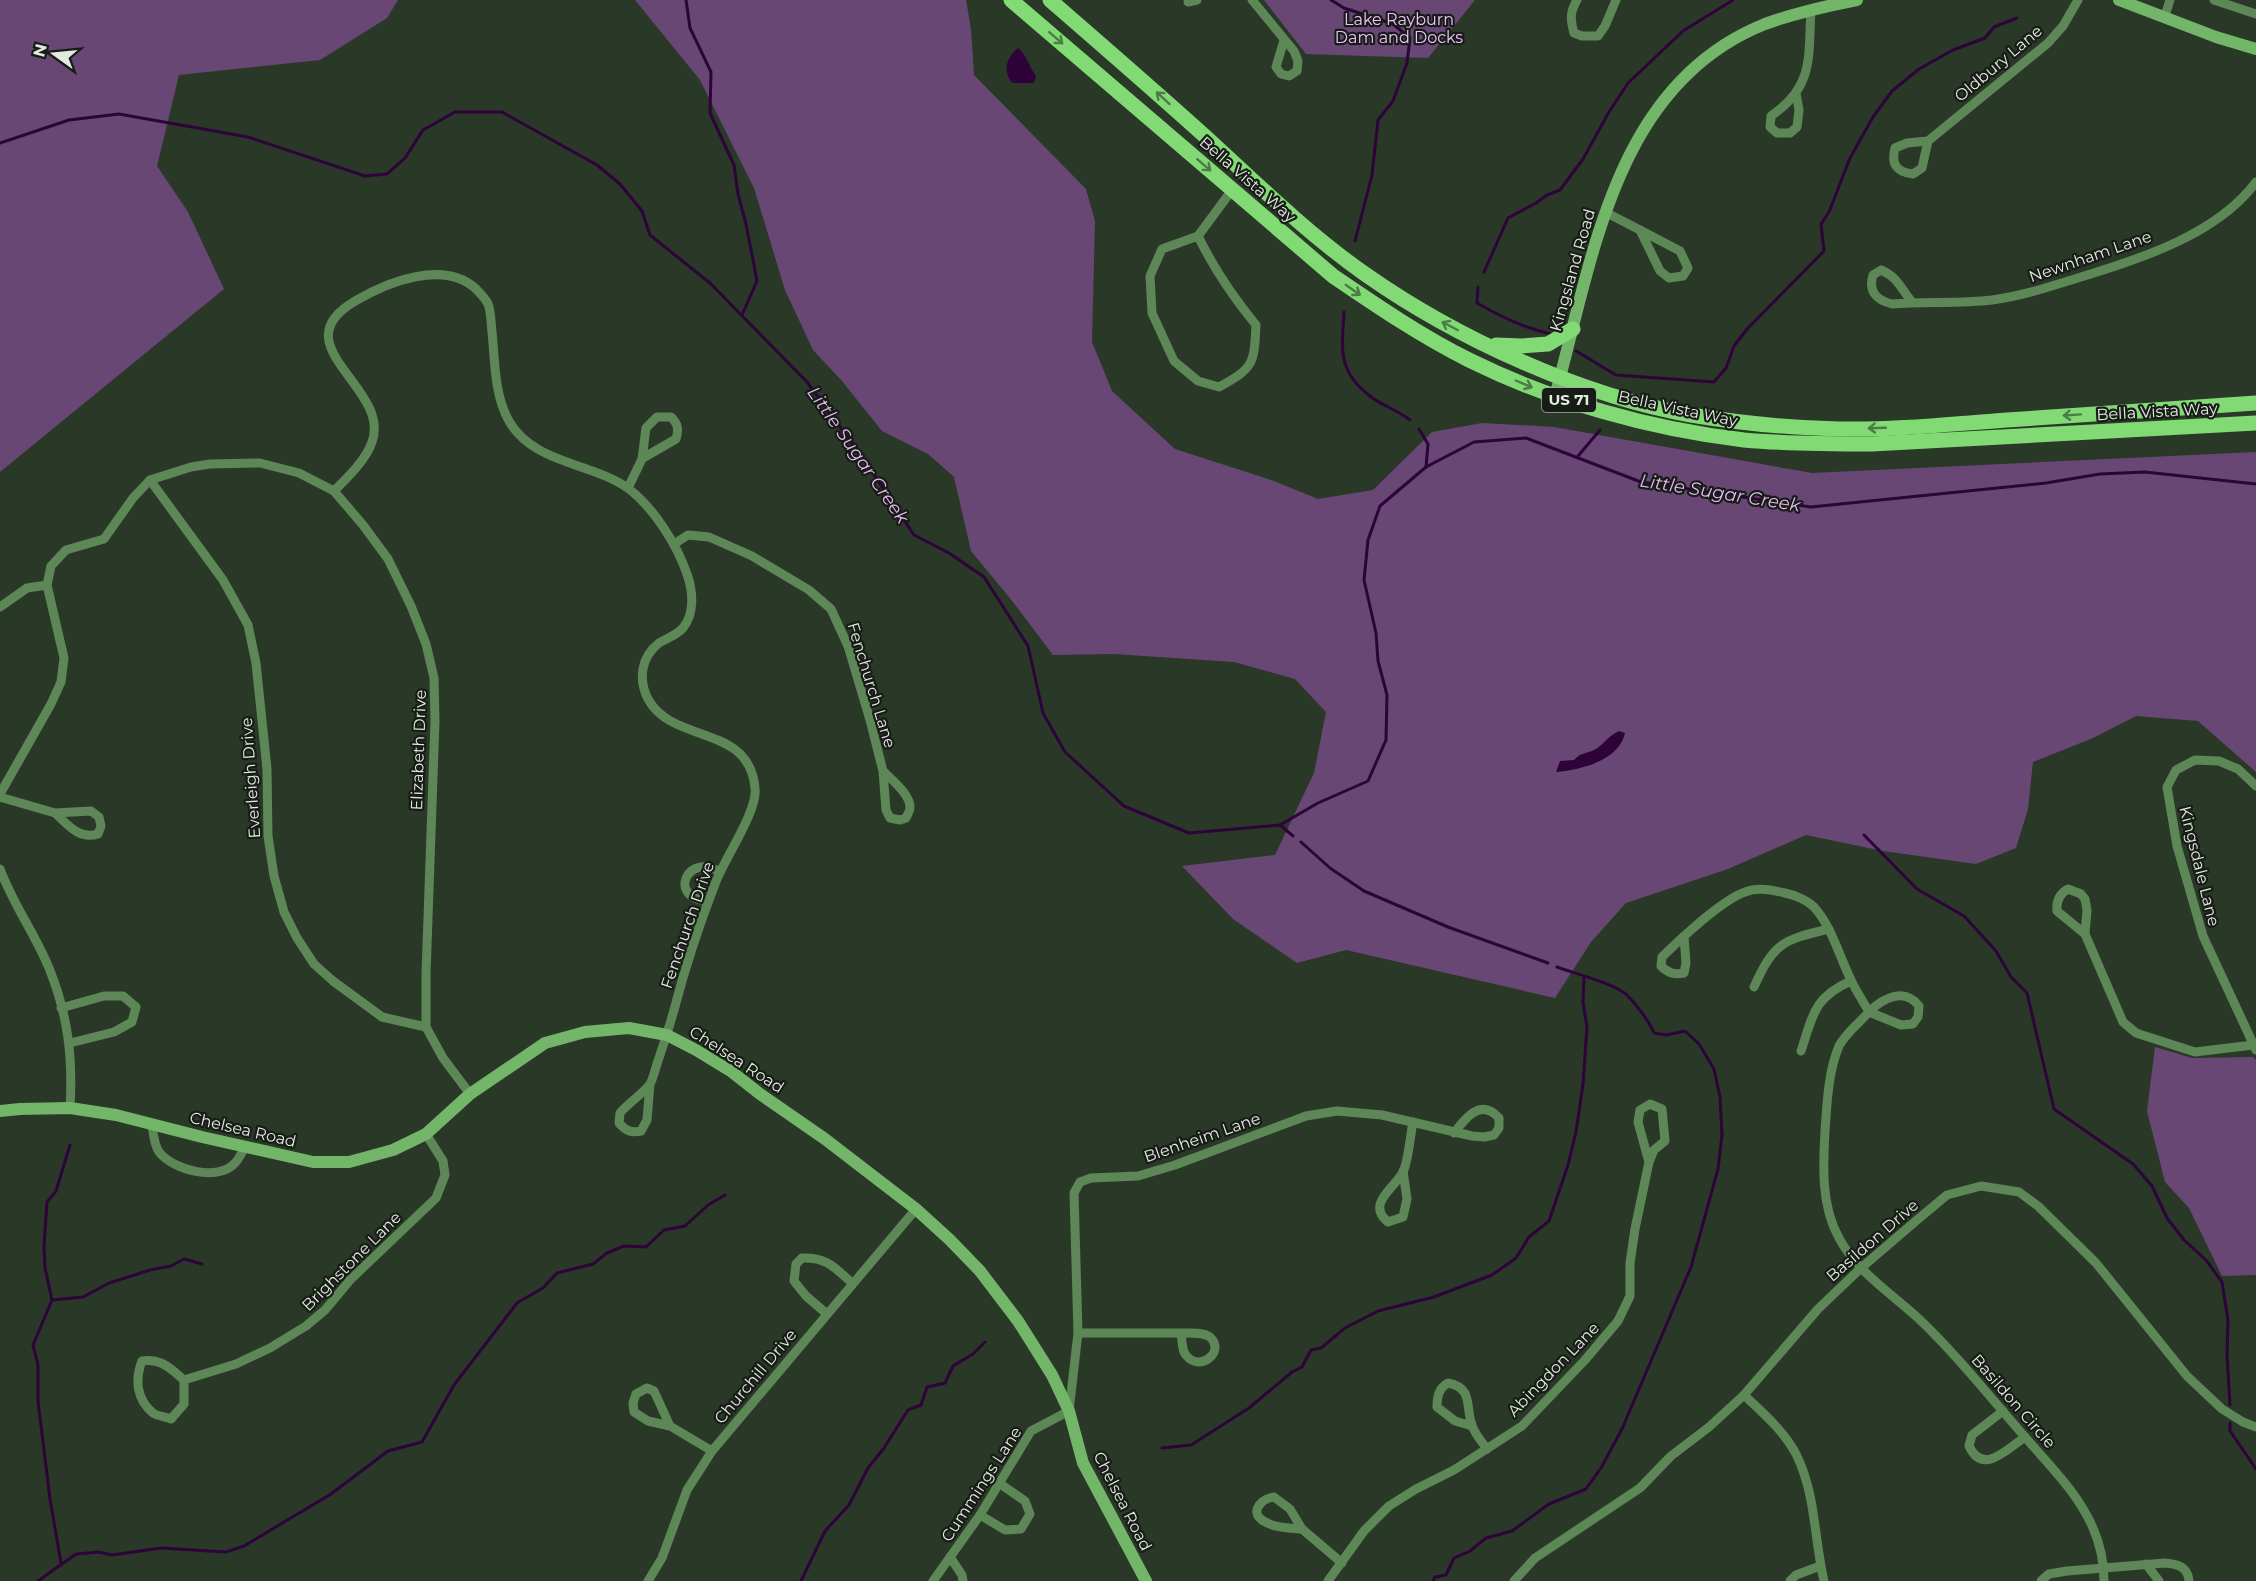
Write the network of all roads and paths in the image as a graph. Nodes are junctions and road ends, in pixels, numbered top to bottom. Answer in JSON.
{"nodes":[{"id":1,"x":1011,"y":0,"type":"edge"},
{"id":2,"x":1050,"y":0,"type":"edge"},
{"id":3,"x":1252,"y":0,"type":"edge"},
{"id":4,"x":1577,"y":0,"type":"edge"},
{"id":5,"x":1616,"y":0,"type":"edge"},
{"id":6,"x":1857,"y":0,"type":"edge"},
{"id":7,"x":2078,"y":0,"type":"edge"},
{"id":8,"x":2119,"y":0,"type":"edge"},
{"id":9,"x":2170,"y":0,"type":"edge"},
{"id":10,"x":2214,"y":0,"type":"edge"},
{"id":11,"x":1811,"y":9,"type":"junction"},
{"id":12,"x":2256,"y":14,"type":"edge"},
{"id":13,"x":2165,"y":16,"type":"junction"},
{"id":14,"x":1284,"y":40,"type":"dead end"},
{"id":15,"x":2256,"y":48,"type":"edge"},
{"id":16,"x":1796,"y":93,"type":"dead end"},
{"id":17,"x":1928,"y":141,"type":"dead end"},
{"id":18,"x":2254,"y":188,"type":"edge"},
{"id":19,"x":1232,"y":190,"type":"junction"},
{"id":20,"x":1605,"y":212,"type":"junction"},
{"id":21,"x":1640,"y":230,"type":"junction"},
{"id":22,"x":1198,"y":236,"type":"junction"},
{"id":23,"x":1912,"y":302,"type":"junction"},
{"id":24,"x":1573,"y":329,"type":"junction"},
{"id":25,"x":1486,"y":344,"type":"junction"},
{"id":26,"x":1560,"y":377,"type":"junction"},
{"id":27,"x":1555,"y":396,"type":"junction"},
{"id":28,"x":2256,"y":403,"type":"edge"},
{"id":29,"x":2256,"y":423,"type":"edge"},
{"id":30,"x":642,"y":459,"type":"junction"},
{"id":31,"x":150,"y":480,"type":"junction"},
{"id":32,"x":628,"y":488,"type":"junction"},
{"id":33,"x":333,"y":491,"type":"junction"},
{"id":34,"x":674,"y":544,"type":"junction"},
{"id":35,"x":47,"y":585,"type":"junction"},
{"id":36,"x":0,"y":607,"type":"edge"},
{"id":37,"x":883,"y":771,"type":"junction"},
{"id":38,"x":2256,"y":786,"type":"edge"},
{"id":39,"x":0,"y":795,"type":"edge"},
{"id":40,"x":55,"y":813,"type":"junction"},
{"id":41,"x":0,"y":869,"type":"edge"},
{"id":42,"x":719,"y":871,"type":"junction"},
{"id":43,"x":708,"y":902,"type":"junction"},
{"id":44,"x":1829,"y":929,"type":"junction"},
{"id":45,"x":2085,"y":933,"type":"junction"},
{"id":46,"x":1684,"y":936,"type":"dead end"},
{"id":47,"x":1851,"y":981,"type":"junction"},
{"id":48,"x":1754,"y":987,"type":"dead end"},
{"id":49,"x":61,"y":1008,"type":"junction"},
{"id":50,"x":1869,"y":1012,"type":"junction"},
{"id":51,"x":426,"y":1027,"type":"junction"},
{"id":52,"x":667,"y":1035,"type":"junction"},
{"id":53,"x":70,"y":1043,"type":"junction"},
{"id":54,"x":2254,"y":1048,"type":"edge"},
{"id":55,"x":1801,"y":1050,"type":"dead end"},
{"id":56,"x":650,"y":1084,"type":"junction"},
{"id":57,"x":470,"y":1094,"type":"junction"},
{"id":58,"x":70,"y":1108,"type":"junction"},
{"id":59,"x":0,"y":1111,"type":"edge"},
{"id":60,"x":1413,"y":1122,"type":"junction"},
{"id":61,"x":152,"y":1124,"type":"junction"},
{"id":62,"x":1454,"y":1133,"type":"junction"},
{"id":63,"x":426,"y":1134,"type":"junction"},
{"id":64,"x":245,"y":1147,"type":"junction"},
{"id":65,"x":1649,"y":1162,"type":"junction"},
{"id":66,"x":1403,"y":1171,"type":"junction"},
{"id":67,"x":916,"y":1209,"type":"junction"},
{"id":68,"x":1861,"y":1268,"type":"junction"},
{"id":69,"x":852,"y":1283,"type":"junction"},
{"id":70,"x":827,"y":1314,"type":"junction"},
{"id":71,"x":1078,"y":1333,"type":"junction"},
{"id":72,"x":1181,"y":1333,"type":"dead end"},
{"id":73,"x":184,"y":1380,"type":"junction"},
{"id":74,"x":1744,"y":1395,"type":"junction"},
{"id":75,"x":1069,"y":1411,"type":"junction"},
{"id":76,"x":2002,"y":1411,"type":"junction"},
{"id":77,"x":670,"y":1426,"type":"junction"},
{"id":78,"x":1472,"y":1426,"type":"junction"},
{"id":79,"x":2256,"y":1426,"type":"edge"},
{"id":80,"x":2025,"y":1437,"type":"junction"},
{"id":81,"x":1487,"y":1449,"type":"junction"},
{"id":82,"x":712,"y":1451,"type":"junction"},
{"id":83,"x":999,"y":1483,"type":"junction"},
{"id":84,"x":980,"y":1515,"type":"junction"},
{"id":85,"x":1302,"y":1529,"type":"junction"},
{"id":86,"x":950,"y":1557,"type":"junction"},
{"id":87,"x":1342,"y":1563,"type":"junction"},
{"id":88,"x":2146,"y":1564,"type":"junction"},
{"id":89,"x":1820,"y":1566,"type":"junction"},
{"id":90,"x":2104,"y":1570,"type":"junction"},
{"id":91,"x":648,"y":1581,"type":"edge"},
{"id":92,"x":933,"y":1581,"type":"edge"},
{"id":93,"x":963,"y":1581,"type":"edge"},
{"id":94,"x":1146,"y":1581,"type":"edge"},
{"id":95,"x":1328,"y":1581,"type":"edge"},
{"id":96,"x":1514,"y":1581,"type":"edge"},
{"id":97,"x":1790,"y":1581,"type":"edge"},
{"id":98,"x":1824,"y":1581,"type":"edge"},
{"id":99,"x":2041,"y":1581,"type":"edge"},
{"id":100,"x":2104,"y":1581,"type":"edge"},
{"id":101,"x":2159,"y":1581,"type":"edge"},
{"id":102,"x":2189,"y":1581,"type":"edge"}],
"edges":[{"from":1,"to":19,"type":"main road","name":"Bella Vista Way","number":"US 71","one_way":true},
{"from":25,"to":2,"type":"main road","name":"Bella Vista Way","number":"US 71","one_way":true},
{"from":3,"to":14,"type":"street"},
{"from":4,"to":5,"type":"street"},
{"from":6,"to":11,"type":"street","name":"Kingsland Road"},
{"from":7,"to":17,"type":"street","name":"Oldbury Lane"},
{"from":8,"to":13,"type":"street"},
{"from":9,"to":13,"type":"street"},
{"from":10,"to":12,"type":"street"},
{"from":11,"to":16,"type":"street"},
{"from":11,"to":20,"type":"street","name":"Kingsland Road"},
{"from":13,"to":15,"type":"street"},
{"from":18,"to":23,"type":"street","name":"Newnham Lane"},
{"from":19,"to":22,"type":"street"},
{"from":19,"to":27,"type":"main road","name":"Bella Vista Way","number":"US 71","one_way":true},
{"from":20,"to":21,"type":"street"},
{"from":20,"to":24,"type":"street","name":"Kingsland Road"},
{"from":21,"to":21,"type":"street"},
{"from":22,"to":22,"type":"street"},
{"from":23,"to":23,"type":"street","name":"Newnham Lane"},
{"from":24,"to":25,"type":"main road"},
{"from":24,"to":26,"type":"street","name":"Kingsland Road"},
{"from":25,"to":26,"type":"main road","name":"Bella Vista Way","number":"US 71"},
{"from":26,"to":27,"type":"street","name":"Kingsland Road"},
{"from":28,"to":26,"type":"main road","name":"Bella Vista Way","number":"US 71","one_way":true},
{"from":27,"to":29,"type":"main road","name":"Bella Vista Way","number":"US 71"},
{"from":30,"to":30,"type":"street"},
{"from":30,"to":32,"type":"street"},
{"from":31,"to":33,"type":"street","name":"Elizabeth Drive"},
{"from":31,"to":35,"type":"street"},
{"from":31,"to":51,"type":"street","name":"Everleigh Drive"},
{"from":32,"to":33,"type":"street","name":"Fenchurch Drive"},
{"from":32,"to":34,"type":"street","name":"Fenchurch Drive"},
{"from":33,"to":51,"type":"street","name":"Elizabeth Drive"},
{"from":34,"to":37,"type":"street","name":"Fenchurch Lane"},
{"from":34,"to":42,"type":"street","name":"Fenchurch Drive"},
{"from":35,"to":36,"type":"street"},
{"from":35,"to":39,"type":"street"},
{"from":37,"to":37,"type":"street","name":"Fenchurch Lane"},
{"from":38,"to":54,"type":"street","name":"Kingsdale Lane"},
{"from":39,"to":40,"type":"street"},
{"from":40,"to":40,"type":"street"},
{"from":41,"to":49,"type":"street"},
{"from":42,"to":43,"type":"street","name":"Fenchurch Drive"},
{"from":42,"to":43,"type":"street"},
{"from":43,"to":52,"type":"street","name":"Fenchurch Drive"},
{"from":44,"to":46,"type":"street"},
{"from":44,"to":47,"type":"street"},
{"from":44,"to":48,"type":"street"},
{"from":45,"to":45,"type":"street"},
{"from":45,"to":54,"type":"street"},
{"from":47,"to":50,"type":"street"},
{"from":47,"to":55,"type":"street"},
{"from":49,"to":53,"type":"street"},
{"from":49,"to":53,"type":"street"},
{"from":50,"to":50,"type":"street","name":"Basildon Circle"},
{"from":50,"to":68,"type":"street","name":"Basildon Circle"},
{"from":51,"to":57,"type":"street","name":"Elizabeth Drive"},
{"from":52,"to":56,"type":"street","name":"Fenchurch Drive"},
{"from":52,"to":57,"type":"street","name":"Chelsea Road"},
{"from":52,"to":67,"type":"street","name":"Chelsea Road"},
{"from":53,"to":58,"type":"street"},
{"from":56,"to":56,"type":"street"},
{"from":57,"to":63,"type":"street","name":"Chelsea Road"},
{"from":58,"to":59,"type":"street","name":"Chelsea Road"},
{"from":58,"to":61,"type":"street","name":"Chelsea Road"},
{"from":60,"to":62,"type":"street","name":"Blenheim Lane"},
{"from":60,"to":66,"type":"street"},
{"from":60,"to":71,"type":"street","name":"Blenheim Lane"},
{"from":61,"to":64,"type":"street","name":"Chelsea Road"},
{"from":61,"to":64,"type":"street"},
{"from":62,"to":62,"type":"street","name":"Blenheim Lane"},
{"from":63,"to":64,"type":"street","name":"Chelsea Road"},
{"from":63,"to":73,"type":"street","name":"Brighstone Lane"},
{"from":65,"to":65,"type":"street","name":"Abingdon Lane"},
{"from":65,"to":81,"type":"street","name":"Abingdon Lane"},
{"from":66,"to":66,"type":"street"},
{"from":67,"to":69,"type":"street","name":"Churchill Drive"},
{"from":67,"to":75,"type":"street","name":"Chelsea Road"},
{"from":68,"to":74,"type":"street","name":"Basildon Drive"},
{"from":68,"to":76,"type":"street","name":"Basildon Circle"},
{"from":68,"to":79,"type":"street","name":"Basildon Drive"},
{"from":69,"to":70,"type":"street","name":"Churchill Drive"},
{"from":69,"to":70,"type":"street"},
{"from":70,"to":82,"type":"street","name":"Churchill Drive"},
{"from":71,"to":72,"type":"street"},
{"from":71,"to":75,"type":"street","name":"Blenheim Lane"},
{"from":73,"to":73,"type":"street"},
{"from":74,"to":89,"type":"street"},
{"from":74,"to":96,"type":"street","name":"Basildon Drive"},
{"from":75,"to":83,"type":"street","name":"Cummings Lane"},
{"from":75,"to":94,"type":"street","name":"Chelsea Road"},
{"from":76,"to":80,"type":"street","name":"Basildon Circle"},
{"from":76,"to":80,"type":"street"},
{"from":77,"to":77,"type":"street"},
{"from":77,"to":82,"type":"street"},
{"from":78,"to":78,"type":"street"},
{"from":78,"to":81,"type":"street"},
{"from":80,"to":90,"type":"street","name":"Basildon Circle"},
{"from":81,"to":87,"type":"street","name":"Abingdon Lane"},
{"from":82,"to":91,"type":"street","name":"Churchill Drive"},
{"from":83,"to":84,"type":"street","name":"Cummings Lane"},
{"from":83,"to":84,"type":"street"},
{"from":84,"to":86,"type":"street","name":"Cummings Lane"},
{"from":85,"to":85,"type":"street"},
{"from":85,"to":87,"type":"street"},
{"from":86,"to":92,"type":"street","name":"Cummings Lane"},
{"from":86,"to":93,"type":"street","name":"Cummings Lane"},
{"from":87,"to":95,"type":"street","name":"Abingdon Lane"},
{"from":88,"to":90,"type":"street"},
{"from":88,"to":101,"type":"street"},
{"from":88,"to":102,"type":"street"},
{"from":89,"to":97,"type":"street"},
{"from":89,"to":98,"type":"street"},
{"from":90,"to":99,"type":"street"},
{"from":90,"to":100,"type":"street","name":"Basildon Circle"}]}
